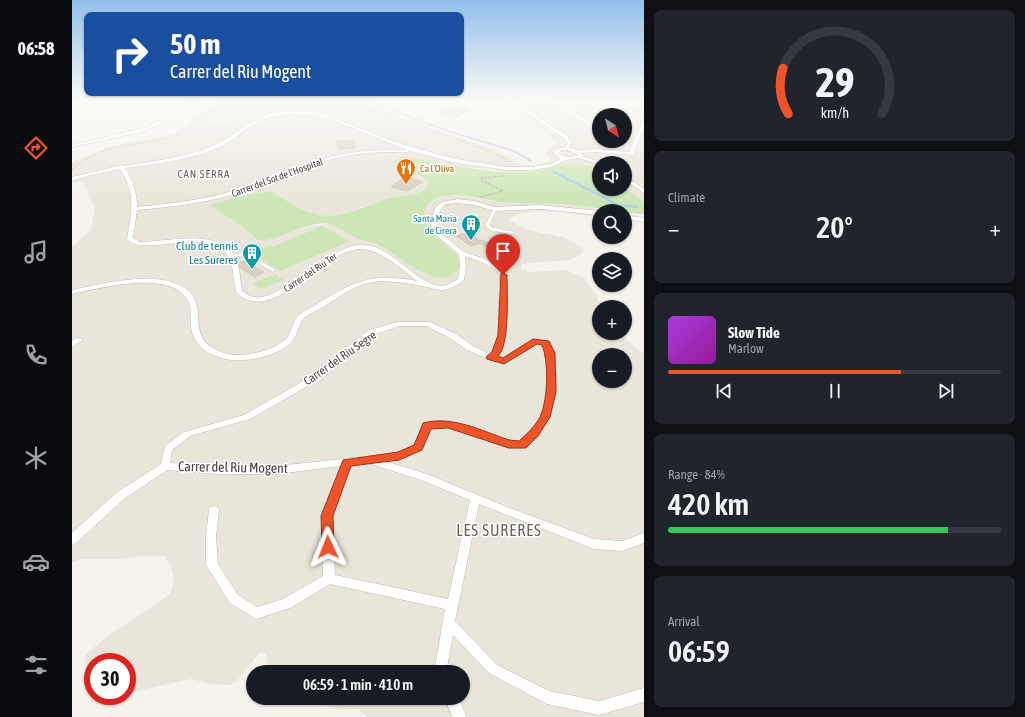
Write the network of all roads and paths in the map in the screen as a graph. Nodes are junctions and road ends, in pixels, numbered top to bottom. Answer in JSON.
{"nodes":[{"id":1,"x":129,"y":133,"type":"edge"},
{"id":2,"x":181,"y":133,"type":"edge"},
{"id":3,"x":237,"y":133,"type":"edge"},
{"id":4,"x":370,"y":133,"type":"edge"},
{"id":5,"x":441,"y":133,"type":"edge"},
{"id":6,"x":559,"y":133,"type":"edge"},
{"id":7,"x":640,"y":133,"type":"edge"},
{"id":8,"x":72,"y":146,"type":"edge"},
{"id":9,"x":567,"y":149,"type":"junction"},
{"id":10,"x":419,"y":152,"type":"junction"},
{"id":11,"x":579,"y":154,"type":"junction"},
{"id":12,"x":566,"y":158,"type":"junction"},
{"id":13,"x":592,"y":160,"type":"edge"},
{"id":14,"x":121,"y":166,"type":"junction"},
{"id":15,"x":519,"y":169,"type":"junction"},
{"id":16,"x":72,"y":170,"type":"edge"},
{"id":17,"x":72,"y":180,"type":"edge"},
{"id":18,"x":632,"y":183,"type":"edge"},
{"id":19,"x":644,"y":191,"type":"edge"},
{"id":20,"x":462,"y":202,"type":"junction"},
{"id":21,"x":135,"y":208,"type":"junction"},
{"id":22,"x":495,"y":209,"type":"junction"},
{"id":23,"x":592,"y":212,"type":"edge"},
{"id":24,"x":632,"y":218,"type":"edge"},
{"id":25,"x":644,"y":220,"type":"edge"},
{"id":26,"x":513,"y":233,"type":"dead end"},
{"id":27,"x":462,"y":254,"type":"junction"},
{"id":28,"x":232,"y":256,"type":"junction"},
{"id":29,"x":273,"y":270,"type":"dead end"},
{"id":30,"x":428,"y":285,"type":"junction"},
{"id":31,"x":72,"y":292,"type":"edge"},
{"id":32,"x":79,"y":340,"type":"dead end"},
{"id":33,"x":72,"y":345,"type":"edge"},
{"id":34,"x":491,"y":357,"type":"junction"},
{"id":35,"x":369,"y":460,"type":"junction"},
{"id":36,"x":347,"y":462,"type":"junction"},
{"id":37,"x":165,"y":466,"type":"junction"},
{"id":38,"x":475,"y":499,"type":"junction"},
{"id":39,"x":214,"y":510,"type":"dead end"},
{"id":40,"x":644,"y":538,"type":"edge"},
{"id":41,"x":72,"y":540,"type":"edge"},
{"id":42,"x":329,"y":579,"type":"junction"},
{"id":43,"x":452,"y":605,"type":"junction"},
{"id":44,"x":449,"y":623,"type":"junction"},
{"id":45,"x":441,"y":665,"type":"edge"},
{"id":46,"x":644,"y":695,"type":"edge"},
{"id":47,"x":455,"y":705,"type":"edge"},
{"id":48,"x":459,"y":717,"type":"edge"}],
"edges":[{"from":1,"to":8,"type":"street"},
{"from":2,"to":16,"type":"path"},
{"from":3,"to":14,"type":"street"},
{"from":4,"to":10,"type":"street"},
{"from":5,"to":15,"type":"path"},
{"from":6,"to":9,"type":"street"},
{"from":7,"to":11,"type":"street"},
{"from":9,"to":11,"type":"street"},
{"from":9,"to":12,"type":"street"},
{"from":10,"to":15,"type":"street"},
{"from":10,"to":21,"type":"street","name":"Carrer del Sot de l'Hospital"},
{"from":11,"to":12,"type":"street"},
{"from":11,"to":13,"type":"street"},
{"from":12,"to":15,"type":"street"},
{"from":14,"to":17,"type":"street"},
{"from":14,"to":21,"type":"street"},
{"from":15,"to":20,"type":"path"},
{"from":18,"to":19,"type":"street"},
{"from":20,"to":22,"type":"street"},
{"from":20,"to":27,"type":"street"},
{"from":21,"to":28,"type":"street"},
{"from":22,"to":23,"type":"street"},
{"from":22,"to":26,"type":"lane"},
{"from":24,"to":25,"type":"street"},
{"from":27,"to":30,"type":"street"},
{"from":27,"to":34,"type":"street"},
{"from":28,"to":29,"type":"lane"},
{"from":28,"to":30,"type":"street","name":"Carrer del Riu Ter"},
{"from":30,"to":31,"type":"street"},
{"from":32,"to":33,"type":"street"},
{"from":34,"to":35,"type":"street"},
{"from":34,"to":37,"type":"street","name":"Carrer del Riu Segre"},
{"from":35,"to":36,"type":"street","name":"Carrer del Riu Mogent"},
{"from":35,"to":38,"type":"street","name":"Carrer del Riu Mogent"},
{"from":36,"to":37,"type":"street","name":"Carrer del Riu Mogent"},
{"from":36,"to":42,"type":"street"},
{"from":37,"to":41,"type":"street"},
{"from":38,"to":40,"type":"street","name":"Carrer del Riu Mogent"},
{"from":38,"to":43,"type":"street"},
{"from":39,"to":42,"type":"street"},
{"from":42,"to":43,"type":"street"},
{"from":43,"to":44,"type":"street"},
{"from":44,"to":45,"type":"street"},
{"from":44,"to":46,"type":"street"},
{"from":47,"to":48,"type":"street"}]}
